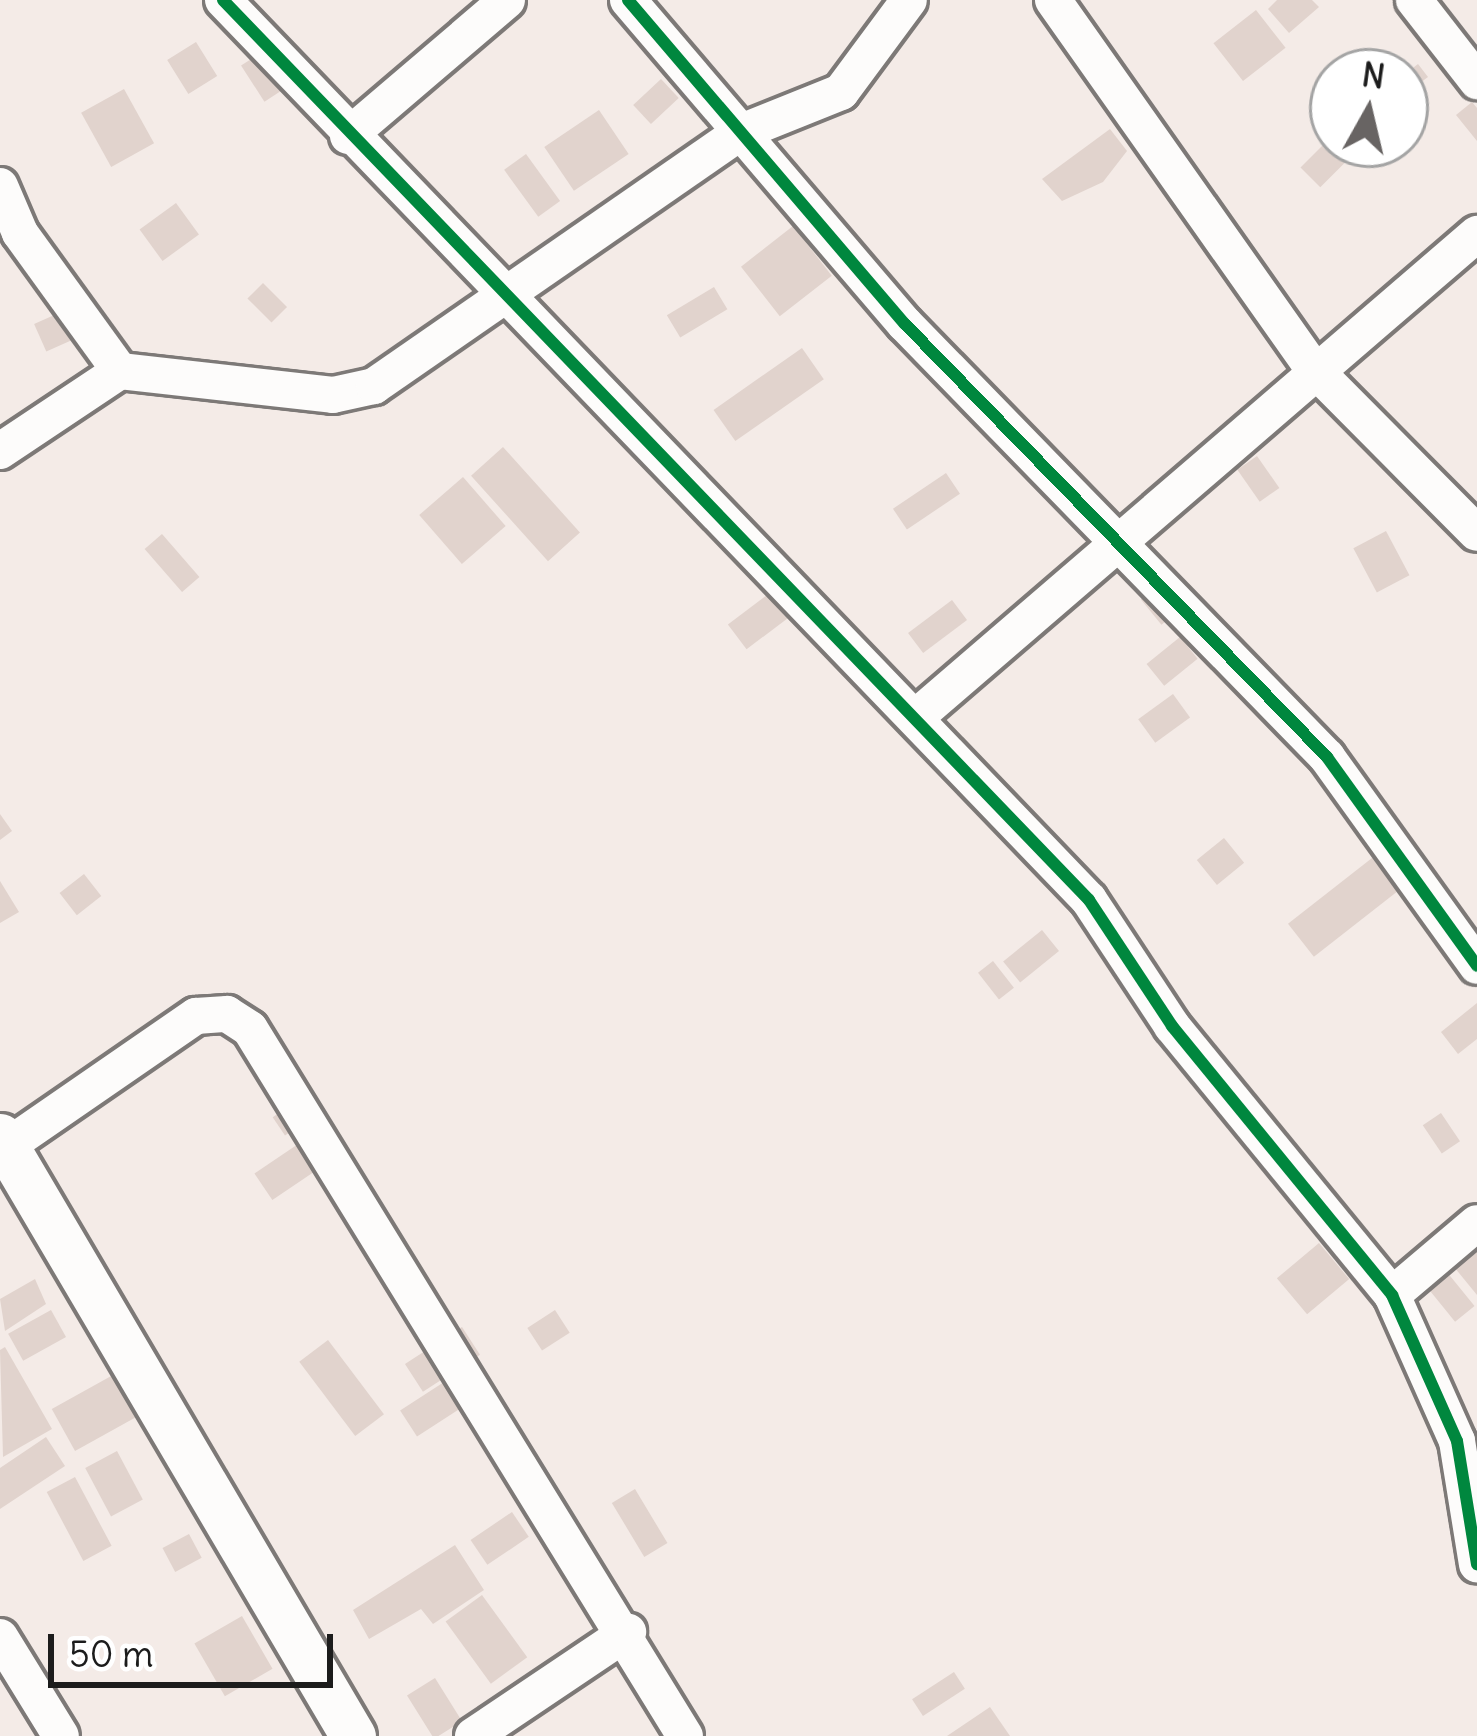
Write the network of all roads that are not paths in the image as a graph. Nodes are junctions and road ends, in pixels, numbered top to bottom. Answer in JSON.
{"nodes":[{"id":1,"x":223,"y":0,"type":"edge"},
{"id":2,"x":507,"y":0,"type":"edge"},
{"id":3,"x":628,"y":0,"type":"edge"},
{"id":4,"x":908,"y":0,"type":"edge"},
{"id":5,"x":1053,"y":0,"type":"edge"},
{"id":6,"x":1414,"y":0,"type":"edge"},
{"id":7,"x":1477,"y":81,"type":"edge"},
{"id":8,"x":739,"y":133,"type":"junction"},
{"id":9,"x":349,"y":136,"type":"junction"},
{"id":10,"x":0,"y":186,"type":"edge"},
{"id":11,"x":1477,"y":234,"type":"edge"},
{"id":12,"x":504,"y":290,"type":"junction"},
{"id":13,"x":1311,"y":366,"type":"junction"},
{"id":14,"x":121,"y":371,"type":"junction"},
{"id":15,"x":0,"y":451,"type":"edge"},
{"id":16,"x":1477,"y":533,"type":"edge"},
{"id":17,"x":1118,"y":545,"type":"junction"},
{"id":18,"x":915,"y":718,"type":"junction"},
{"id":19,"x":1477,"y":966,"type":"edge"},
{"id":20,"x":2,"y":1145,"type":"edge"},
{"id":21,"x":1477,"y":1223,"type":"edge"},
{"id":22,"x":1392,"y":1295,"type":"junction"},
{"id":23,"x":1477,"y":1564,"type":"edge"},
{"id":24,"x":628,"y":1632,"type":"junction"},
{"id":25,"x":0,"y":1637,"type":"edge"},
{"id":26,"x":61,"y":1736,"type":"edge"},
{"id":27,"x":352,"y":1736,"type":"edge"},
{"id":28,"x":473,"y":1736,"type":"edge"},
{"id":29,"x":685,"y":1736,"type":"edge"}],
"edges":[{"from":1,"to":9,"type":"street"},
{"from":2,"to":9,"type":"street"},
{"from":3,"to":8,"type":"street"},
{"from":4,"to":8,"type":"street"},
{"from":5,"to":13,"type":"street"},
{"from":6,"to":7,"type":"street"},
{"from":8,"to":12,"type":"street"},
{"from":8,"to":17,"type":"street"},
{"from":9,"to":12,"type":"street"},
{"from":10,"to":14,"type":"street"},
{"from":11,"to":13,"type":"street"},
{"from":12,"to":14,"type":"street"},
{"from":12,"to":18,"type":"street"},
{"from":13,"to":16,"type":"street"},
{"from":13,"to":17,"type":"street"},
{"from":14,"to":15,"type":"street"},
{"from":17,"to":18,"type":"street"},
{"from":17,"to":19,"type":"street"},
{"from":18,"to":22,"type":"street"},
{"from":20,"to":24,"type":"street"},
{"from":20,"to":27,"type":"street"},
{"from":21,"to":22,"type":"street"},
{"from":22,"to":23,"type":"street"},
{"from":24,"to":28,"type":"street"},
{"from":24,"to":29,"type":"street"},
{"from":25,"to":26,"type":"street"}]}
